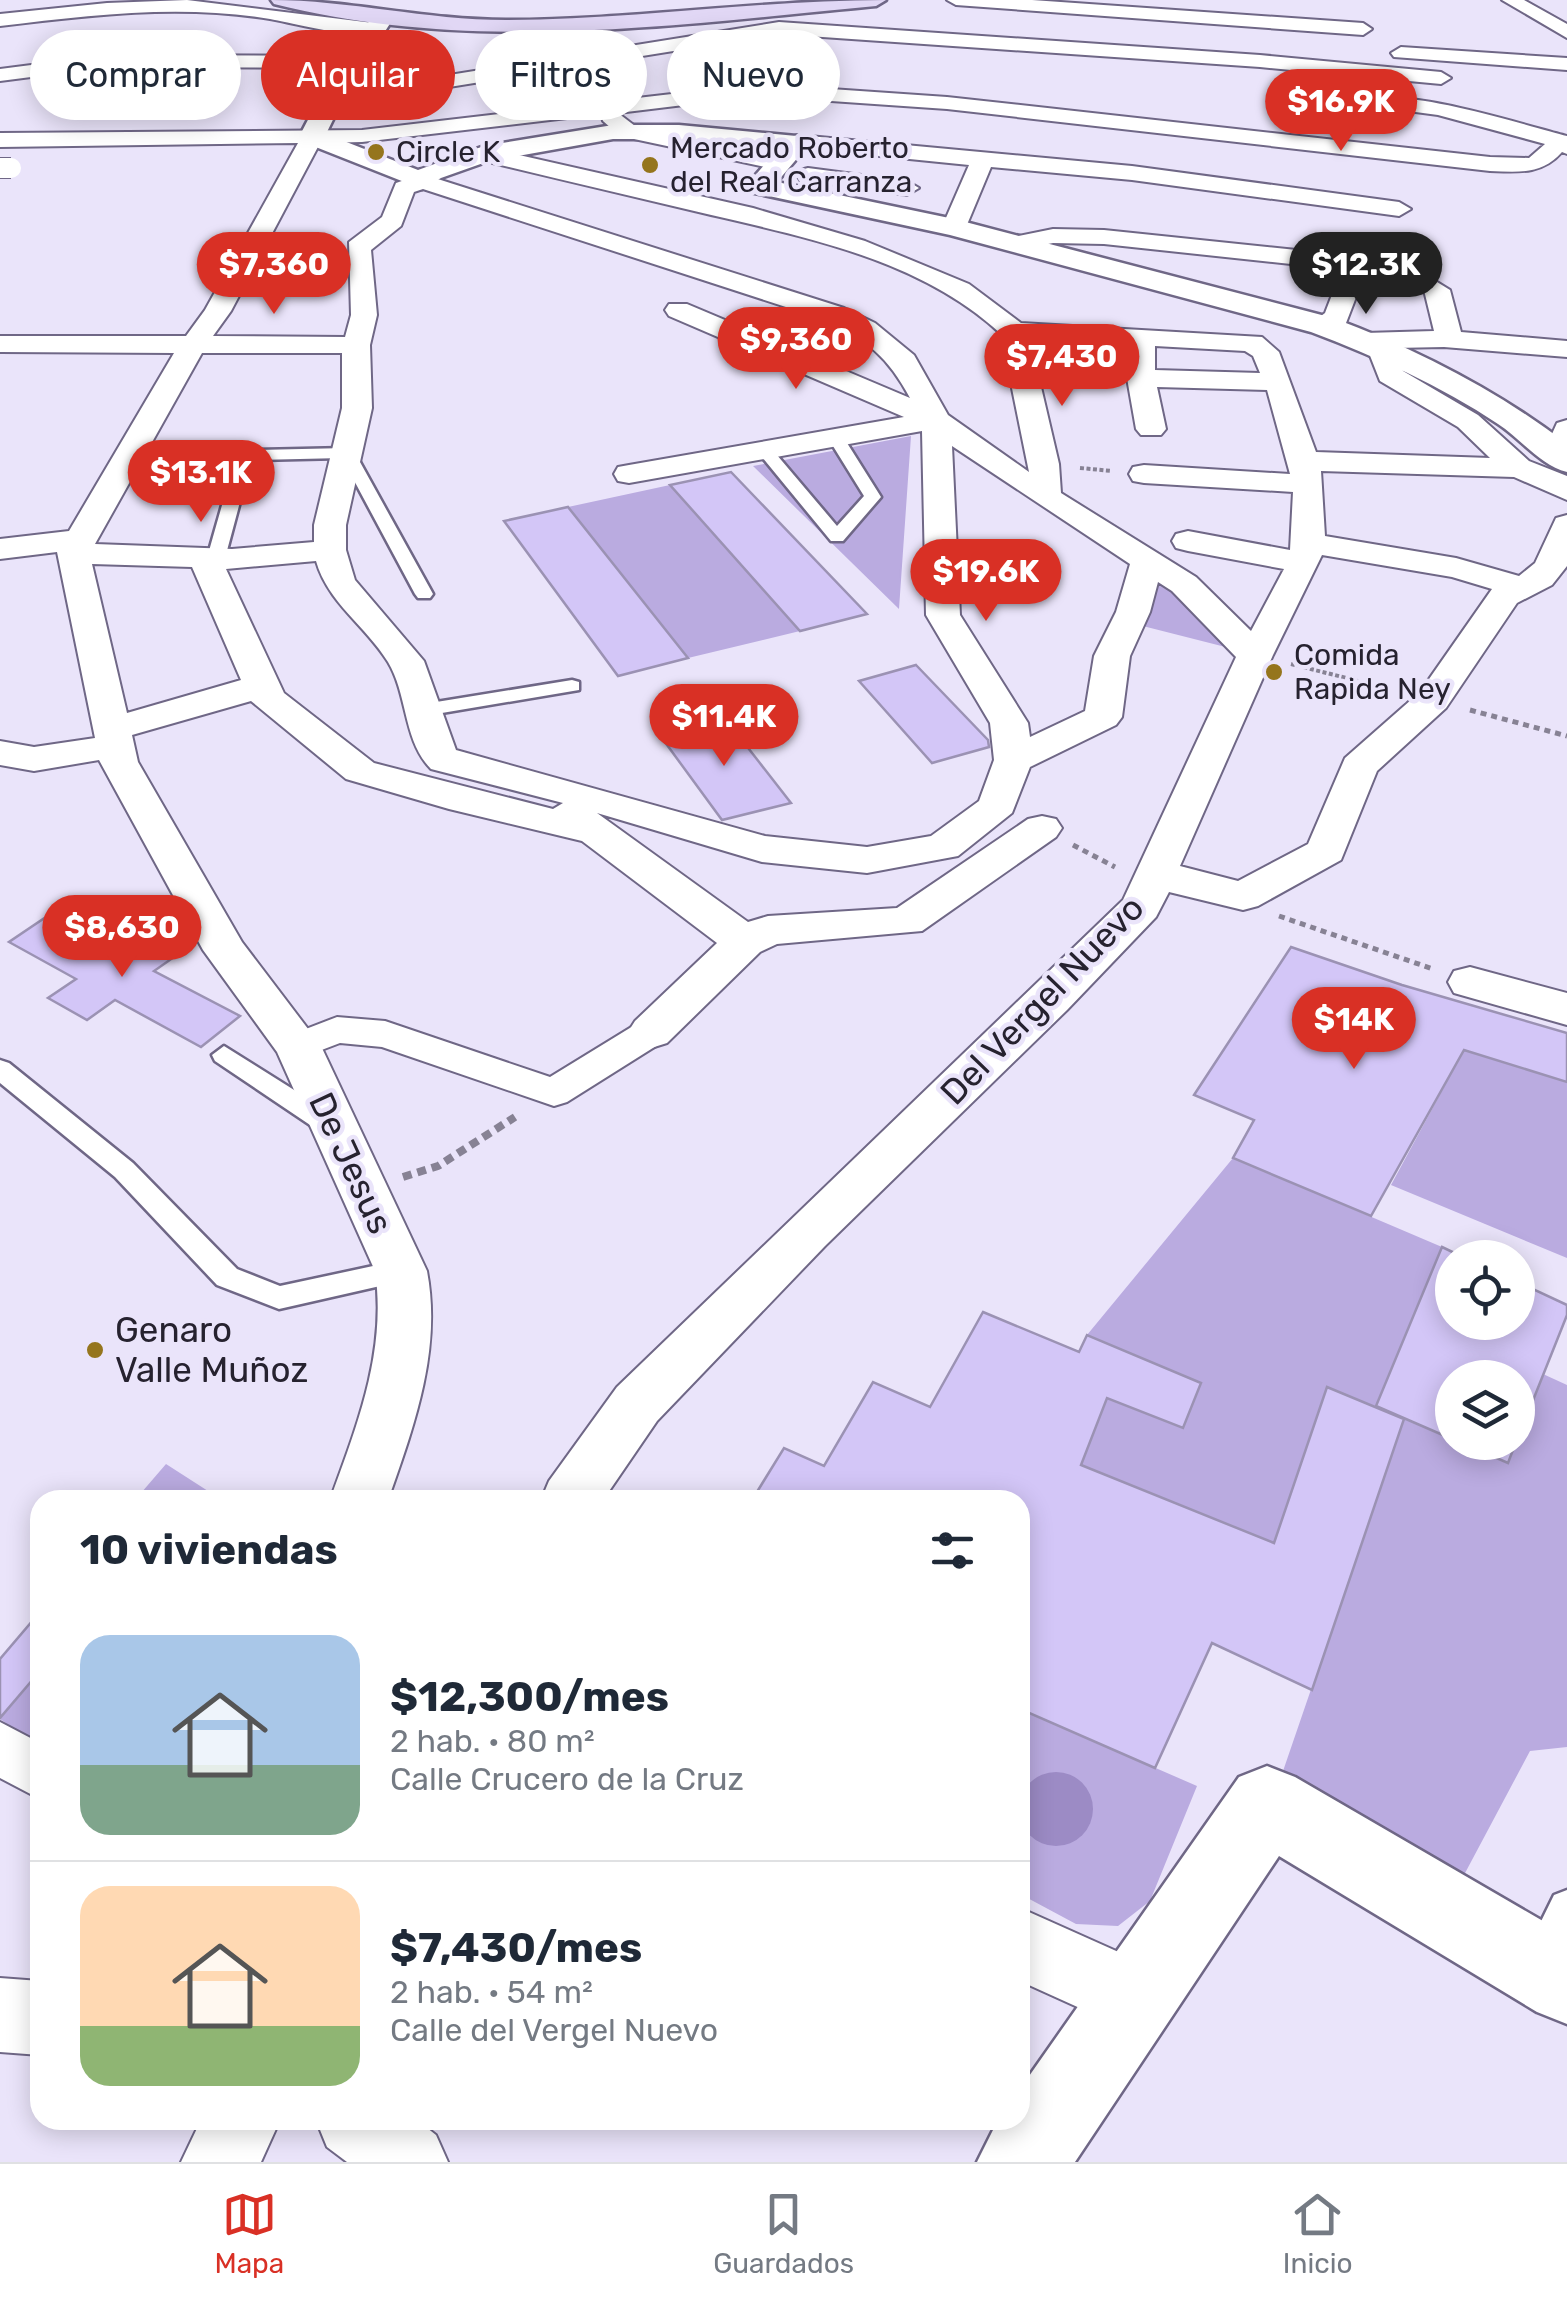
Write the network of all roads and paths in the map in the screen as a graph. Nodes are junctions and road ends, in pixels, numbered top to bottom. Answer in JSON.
{"nodes":[{"id":1,"x":876,"y":0,"type":"edge"},
{"id":2,"x":956,"y":0,"type":"edge"},
{"id":3,"x":1511,"y":0,"type":"edge"},
{"id":4,"x":1167,"y":5,"type":"edge"},
{"id":5,"x":56,"y":7,"type":"edge"},
{"id":6,"x":794,"y":7,"type":"junction"},
{"id":7,"x":147,"y":16,"type":"edge"},
{"id":8,"x":921,"y":18,"type":"dead end"},
{"id":9,"x":0,"y":20,"type":"edge"},
{"id":10,"x":1364,"y":22,"type":"dead end"},
{"id":11,"x":376,"y":25,"type":"junction"},
{"id":12,"x":72,"y":30,"type":"edge"},
{"id":13,"x":199,"y":30,"type":"edge"},
{"id":14,"x":340,"y":30,"type":"edge"},
{"id":15,"x":373,"y":30,"type":"edge"},
{"id":16,"x":781,"y":30,"type":"edge"},
{"id":17,"x":1567,"y":32,"type":"edge"},
{"id":18,"x":1058,"y":39,"type":"junction"},
{"id":19,"x":840,"y":52,"type":"edge"},
{"id":20,"x":1150,"y":56,"type":"junction"},
{"id":21,"x":840,"y":59,"type":"edge"},
{"id":22,"x":1567,"y":64,"type":"edge"},
{"id":23,"x":30,"y":70,"type":"edge"},
{"id":24,"x":0,"y":75,"type":"edge"},
{"id":25,"x":967,"y":76,"type":"dead end"},
{"id":26,"x":1440,"y":78,"type":"dead end"},
{"id":27,"x":30,"y":93,"type":"edge"},
{"id":28,"x":0,"y":94,"type":"edge"},
{"id":29,"x":840,"y":98,"type":"edge"},
{"id":30,"x":1369,"y":101,"type":"dead end"},
{"id":31,"x":1417,"y":106,"type":"junction"},
{"id":32,"x":50,"y":120,"type":"edge"},
{"id":33,"x":317,"y":120,"type":"edge"},
{"id":34,"x":498,"y":120,"type":"edge"},
{"id":35,"x":615,"y":120,"type":"edge"},
{"id":36,"x":816,"y":120,"type":"edge"},
{"id":37,"x":628,"y":131,"type":"junction"},
{"id":38,"x":931,"y":132,"type":"junction"},
{"id":39,"x":19,"y":139,"type":"edge"},
{"id":40,"x":1566,"y":139,"type":"edge"},
{"id":41,"x":798,"y":142,"type":"junction"},
{"id":42,"x":837,"y":145,"type":"junction"},
{"id":43,"x":307,"y":147,"type":"junction"},
{"id":44,"x":1123,"y":151,"type":"junction"},
{"id":45,"x":484,"y":154,"type":"junction"},
{"id":46,"x":982,"y":160,"type":"junction"},
{"id":47,"x":1312,"y":161,"type":"junction"},
{"id":48,"x":10,"y":169,"type":"edge"},
{"id":49,"x":422,"y":180,"type":"junction"},
{"id":50,"x":605,"y":183,"type":"junction"},
{"id":51,"x":1403,"y":183,"type":"junction"},
{"id":52,"x":800,"y":185,"type":"junction"},
{"id":53,"x":758,"y":195,"type":"junction"},
{"id":54,"x":899,"y":201,"type":"junction"},
{"id":55,"x":684,"y":203,"type":"junction"},
{"id":56,"x":536,"y":216,"type":"junction"},
{"id":57,"x":954,"y":227,"type":"junction"},
{"id":58,"x":1018,"y":243,"type":"junction"},
{"id":59,"x":1394,"y":252,"type":"junction"},
{"id":60,"x":662,"y":256,"type":"junction"},
{"id":61,"x":1438,"y":290,"type":"dead end"},
{"id":62,"x":678,"y":310,"type":"dead end"},
{"id":63,"x":1322,"y":325,"type":"junction"},
{"id":64,"x":1014,"y":332,"type":"junction"},
{"id":65,"x":1141,"y":338,"type":"junction"},
{"id":66,"x":1450,"y":340,"type":"junction"},
{"id":67,"x":356,"y":345,"type":"junction"},
{"id":68,"x":192,"y":347,"type":"junction"},
{"id":69,"x":1374,"y":347,"type":"junction"},
{"id":70,"x":4,"y":348,"type":"edge"},
{"id":71,"x":1567,"y":349,"type":"edge"},
{"id":72,"x":1141,"y":378,"type":"junction"},
{"id":73,"x":1278,"y":382,"type":"junction"},
{"id":74,"x":936,"y":420,"type":"junction"},
{"id":75,"x":1152,"y":429,"type":"dead end"},
{"id":76,"x":836,"y":438,"type":"junction"},
{"id":77,"x":1564,"y":449,"type":"edge"},
{"id":78,"x":765,"y":451,"type":"junction"},
{"id":79,"x":347,"y":453,"type":"junction"},
{"id":80,"x":257,"y":456,"type":"dead end"},
{"id":81,"x":1518,"y":468,"type":"junction"},
{"id":82,"x":1305,"y":473,"type":"junction"},
{"id":83,"x":629,"y":474,"type":"dead end"},
{"id":84,"x":1144,"y":474,"type":"joint"},
{"id":85,"x":115,"y":476,"type":"junction"},
{"id":86,"x":1045,"y":480,"type":"junction"},
{"id":87,"x":1567,"y":492,"type":"edge"},
{"id":88,"x":1567,"y":525,"type":"edge"},
{"id":89,"x":1188,"y":541,"type":"dead end"},
{"id":90,"x":77,"y":546,"type":"junction"},
{"id":91,"x":0,"y":548,"type":"edge"},
{"id":92,"x":330,"y":550,"type":"junction"},
{"id":93,"x":1305,"y":552,"type":"junction"},
{"id":94,"x":210,"y":557,"type":"junction"},
{"id":95,"x":1148,"y":560,"type":"junction"},
{"id":96,"x":1515,"y":584,"type":"junction"},
{"id":97,"x":424,"y":594,"type":"dead end"},
{"id":98,"x":1256,"y":655,"type":"junction"},
{"id":99,"x":261,"y":686,"type":"junction"},
{"id":100,"x":572,"y":686,"type":"dead end"},
{"id":101,"x":1433,"y":700,"type":"junction"},
{"id":102,"x":424,"y":710,"type":"junction"},
{"id":103,"x":1567,"y":736,"type":"edge"},
{"id":104,"x":113,"y":738,"type":"junction"},
{"id":105,"x":0,"y":753,"type":"edge"},
{"id":106,"x":1012,"y":760,"type":"junction"},
{"id":107,"x":522,"y":778,"type":"junction"},
{"id":108,"x":1042,"y":828,"type":"joint"},
{"id":109,"x":598,"y":832,"type":"junction"},
{"id":110,"x":1154,"y":879,"type":"junction"},
{"id":111,"x":1288,"y":921,"type":"dead end"},
{"id":112,"x":745,"y":942,"type":"junction"},
{"id":113,"x":1470,"y":982,"type":"joint"},
{"id":114,"x":1567,"y":1009,"type":"edge"},
{"id":115,"x":651,"y":1032,"type":"joint"},
{"id":116,"x":298,"y":1046,"type":"junction"},
{"id":117,"x":224,"y":1055,"type":"dead end"},
{"id":118,"x":0,"y":1069,"type":"edge"},
{"id":119,"x":554,"y":1092,"type":"junction"},
{"id":120,"x":333,"y":1126,"type":"junction"},
{"id":121,"x":364,"y":1189,"type":"junction"},
{"id":122,"x":401,"y":1270,"type":"junction"},
{"id":123,"x":363,"y":1490,"type":"edge"},
{"id":124,"x":577,"y":1490,"type":"edge"},
{"id":125,"x":0,"y":1748,"type":"edge"},
{"id":126,"x":30,"y":1767,"type":"edge"},
{"id":127,"x":1030,"y":1949,"type":"edge"},
{"id":128,"x":1557,"y":1952,"type":"edge"},
{"id":129,"x":1135,"y":1997,"type":"junction"},
{"id":130,"x":0,"y":2015,"type":"edge"},
{"id":131,"x":30,"y":2017,"type":"edge"},
{"id":132,"x":237,"y":2130,"type":"edge"},
{"id":133,"x":367,"y":2130,"type":"edge"},
{"id":134,"x":220,"y":2162,"type":"edge"},
{"id":135,"x":409,"y":2162,"type":"edge"},
{"id":136,"x":1022,"y":2162,"type":"edge"}],
"edges":[{"from":1,"to":6,"type":"main road"},
{"from":2,"to":4,"type":"street"},
{"from":3,"to":17,"type":"street"},
{"from":4,"to":10,"type":"street"},
{"from":4,"to":20,"type":"street"},
{"from":5,"to":7,"type":"street"},
{"from":5,"to":9,"type":"street"},
{"from":5,"to":12,"type":"street"},
{"from":6,"to":11,"type":"main road"},
{"from":6,"to":16,"type":"street"},
{"from":7,"to":13,"type":"street"},
{"from":8,"to":18,"type":"street"},
{"from":11,"to":14,"type":"main road"},
{"from":11,"to":15,"type":"street"},
{"from":18,"to":19,"type":"street"},
{"from":18,"to":20,"type":"street"},
{"from":18,"to":21,"type":"street"},
{"from":20,"to":22,"type":"street"},
{"from":20,"to":26,"type":"street"},
{"from":23,"to":24,"type":"street"},
{"from":25,"to":38,"type":"street"},
{"from":27,"to":28,"type":"street"},
{"from":29,"to":38,"type":"street"},
{"from":30,"to":31,"type":"street"},
{"from":31,"to":40,"type":"street"},
{"from":31,"to":51,"type":"street"},
{"from":32,"to":39,"type":"street"},
{"from":33,"to":43,"type":"street"},
{"from":34,"to":43,"type":"street"},
{"from":35,"to":37,"type":"street"},
{"from":36,"to":41,"type":"street"},
{"from":37,"to":41,"type":"street"},
{"from":37,"to":45,"type":"street"},
{"from":37,"to":53,"type":"street"},
{"from":38,"to":42,"type":"street"},
{"from":38,"to":44,"type":"street"},
{"from":38,"to":46,"type":"street"},
{"from":38,"to":54,"type":"street"},
{"from":39,"to":43,"type":"street"},
{"from":39,"to":48,"type":"street"},
{"from":40,"to":51,"type":"street"},
{"from":41,"to":42,"type":"street"},
{"from":41,"to":53,"type":"street"},
{"from":42,"to":52,"type":"street"},
{"from":43,"to":49,"type":"street"},
{"from":43,"to":68,"type":"street"},
{"from":44,"to":46,"type":"street"},
{"from":44,"to":47,"type":"street"},
{"from":44,"to":47,"type":"street"},
{"from":45,"to":49,"type":"street"},
{"from":45,"to":50,"type":"street"},
{"from":46,"to":57,"type":"street"},
{"from":47,"to":51,"type":"street"},
{"from":47,"to":51,"type":"street"},
{"from":49,"to":56,"type":"street"},
{"from":49,"to":67,"type":"street"},
{"from":50,"to":55,"type":"street"},
{"from":50,"to":56,"type":"street"},
{"from":51,"to":59,"type":"street"},
{"from":52,"to":53,"type":"street"},
{"from":52,"to":54,"type":"street"},
{"from":53,"to":55,"type":"street"},
{"from":53,"to":55,"type":"street"},
{"from":53,"to":60,"type":"street"},
{"from":53,"to":64,"type":"street"},
{"from":54,"to":57,"type":"street"},
{"from":56,"to":60,"type":"street"},
{"from":57,"to":58,"type":"street"},
{"from":58,"to":59,"type":"street"},
{"from":58,"to":63,"type":"street"},
{"from":59,"to":63,"type":"street"},
{"from":60,"to":74,"type":"street"},
{"from":61,"to":66,"type":"street"},
{"from":62,"to":74,"type":"street"},
{"from":63,"to":69,"type":"street"},
{"from":64,"to":65,"type":"street"},
{"from":64,"to":86,"type":"street"},
{"from":65,"to":72,"type":"street"},
{"from":65,"to":73,"type":"street"},
{"from":66,"to":69,"type":"street"},
{"from":66,"to":71,"type":"street"},
{"from":67,"to":68,"type":"street"},
{"from":67,"to":79,"type":"street"},
{"from":68,"to":70,"type":"street"},
{"from":68,"to":85,"type":"street"},
{"from":69,"to":77,"type":"street"},
{"from":69,"to":81,"type":"street"},
{"from":72,"to":73,"type":"street"},
{"from":72,"to":75,"type":"street"},
{"from":73,"to":82,"type":"street"},
{"from":74,"to":76,"type":"street"},
{"from":74,"to":86,"type":"street"},
{"from":74,"to":106,"type":"street"},
{"from":76,"to":78,"type":"street"},
{"from":76,"to":78,"type":"lane"},
{"from":78,"to":83,"type":"street"},
{"from":79,"to":80,"type":"lane"},
{"from":79,"to":92,"type":"street"},
{"from":79,"to":97,"type":"lane"},
{"from":81,"to":82,"type":"street"},
{"from":81,"to":87,"type":"street"},
{"from":82,"to":84,"type":"street"},
{"from":82,"to":93,"type":"street"},
{"from":84,"to":86,"type":"path"},
{"from":85,"to":90,"type":"street"},
{"from":85,"to":94,"type":"lane"},
{"from":86,"to":95,"type":"street"},
{"from":88,"to":96,"type":"street"},
{"from":89,"to":93,"type":"street"},
{"from":90,"to":91,"type":"street"},
{"from":90,"to":94,"type":"street"},
{"from":90,"to":104,"type":"street","name":"De Jesus"},
{"from":92,"to":94,"type":"street"},
{"from":92,"to":102,"type":"street"},
{"from":93,"to":96,"type":"street"},
{"from":93,"to":98,"type":"street","name":"Del Vergel Nuevo"},
{"from":94,"to":99,"type":"street"},
{"from":95,"to":98,"type":"street"},
{"from":95,"to":106,"type":"street"},
{"from":96,"to":101,"type":"street"},
{"from":98,"to":101,"type":"path"},
{"from":98,"to":110,"type":"street","name":"Del Vergel Nuevo"},
{"from":99,"to":104,"type":"street"},
{"from":99,"to":109,"type":"street"},
{"from":100,"to":102,"type":"lane"},
{"from":101,"to":103,"type":"path"},
{"from":101,"to":110,"type":"street"},
{"from":102,"to":107,"type":"street"},
{"from":104,"to":105,"type":"street"},
{"from":104,"to":116,"type":"street","name":"De Jesus"},
{"from":106,"to":107,"type":"street"},
{"from":107,"to":109,"type":"street"},
{"from":108,"to":110,"type":"path"},
{"from":108,"to":112,"type":"street"},
{"from":109,"to":112,"type":"street"},
{"from":110,"to":124,"type":"street","name":"Del Vergel Nuevo"},
{"from":111,"to":113,"type":"path"},
{"from":112,"to":115,"type":"street"},
{"from":113,"to":114,"type":"street"},
{"from":115,"to":119,"type":"street"},
{"from":116,"to":119,"type":"street"},
{"from":116,"to":120,"type":"street","name":"De Jesus"},
{"from":117,"to":120,"type":"lane"},
{"from":118,"to":122,"type":"lane"},
{"from":119,"to":121,"type":"path"},
{"from":120,"to":121,"type":"street","name":"De Jesus"},
{"from":121,"to":122,"type":"street","name":"De Jesus"},
{"from":122,"to":123,"type":"street","name":"De Jesus"},
{"from":125,"to":126,"type":"street"},
{"from":127,"to":129,"type":"street"},
{"from":128,"to":129,"type":"street"},
{"from":129,"to":136,"type":"street"},
{"from":130,"to":131,"type":"street"},
{"from":132,"to":134,"type":"street"},
{"from":133,"to":135,"type":"street"}]}
